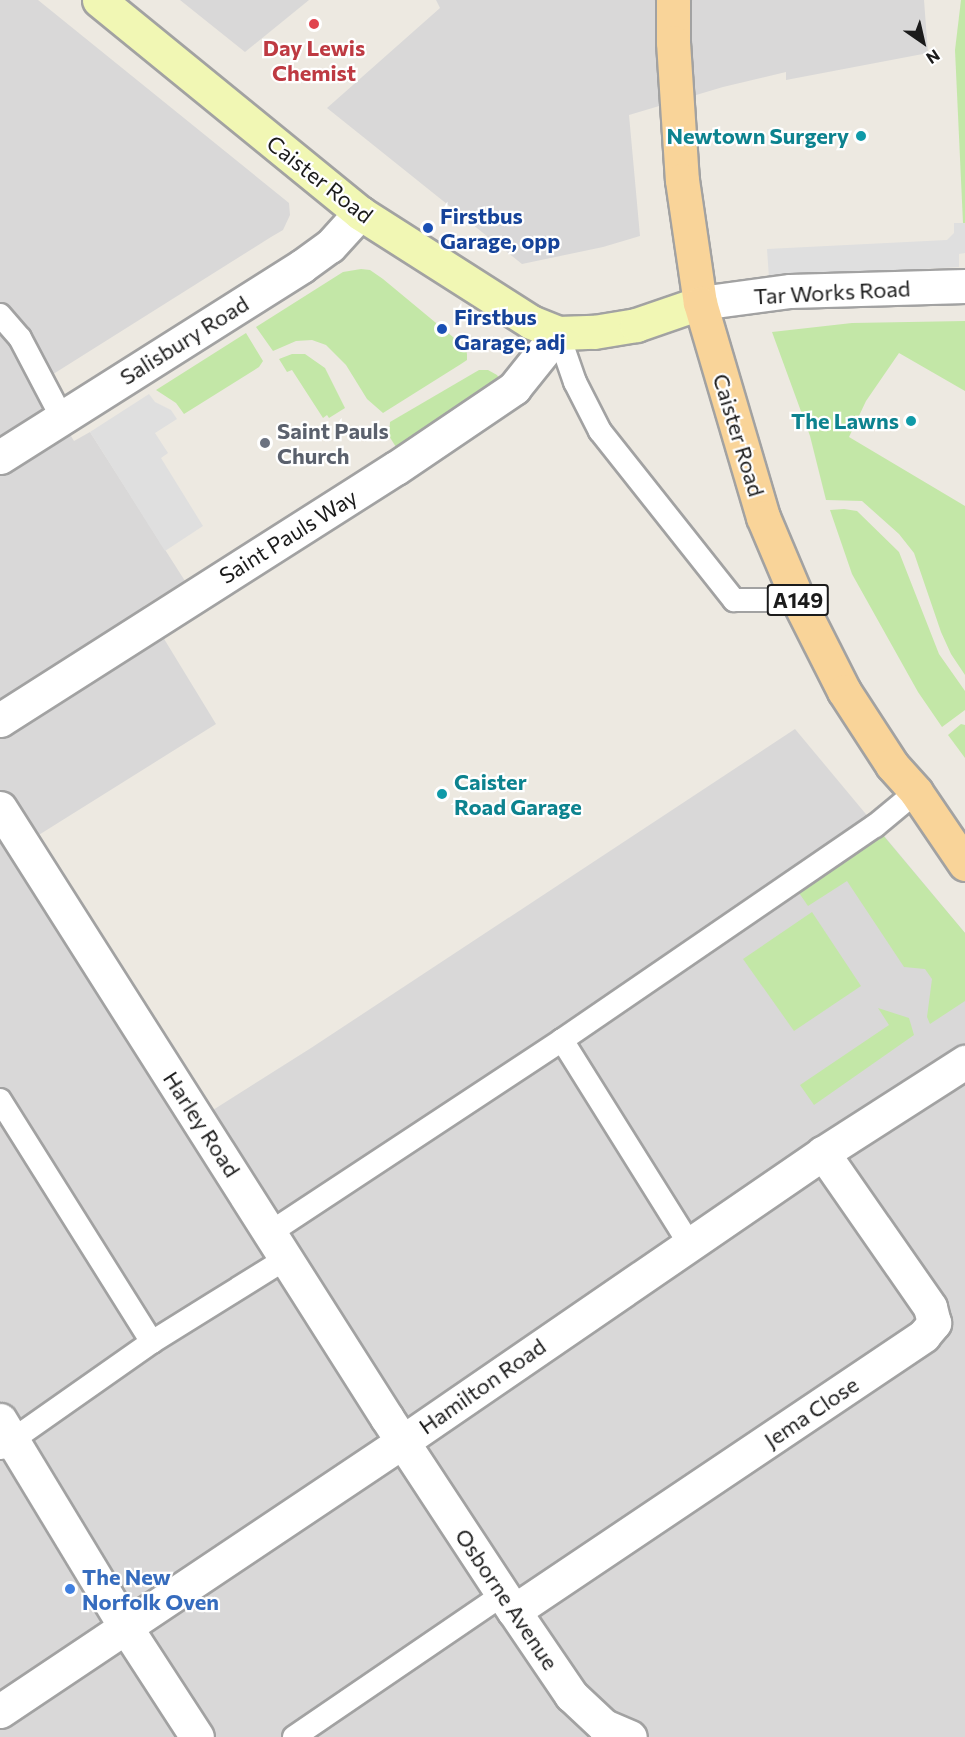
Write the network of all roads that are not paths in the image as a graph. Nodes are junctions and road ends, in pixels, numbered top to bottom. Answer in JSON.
{"nodes":[{"id":1,"x":99,"y":0,"type":"edge"},
{"id":2,"x":673,"y":0,"type":"edge"},
{"id":3,"x":360,"y":213,"type":"junction"},
{"id":4,"x":965,"y":286,"type":"edge"},
{"id":5,"x":700,"y":303,"type":"junction"},
{"id":6,"x":0,"y":315,"type":"edge"},
{"id":7,"x":558,"y":333,"type":"junction"},
{"id":8,"x":62,"y":418,"type":"junction"},
{"id":9,"x":0,"y":457,"type":"edge"},
{"id":10,"x":798,"y":600,"type":"junction"},
{"id":11,"x":0,"y":720,"type":"edge"},
{"id":12,"x":916,"y":792,"type":"junction"},
{"id":13,"x":0,"y":808,"type":"edge"},
{"id":14,"x":965,"y":864,"type":"edge"},
{"id":15,"x":562,"y":1040,"type":"junction"},
{"id":16,"x":965,"y":1062,"type":"edge"},
{"id":17,"x":0,"y":1100,"type":"edge"},
{"id":18,"x":823,"y":1153,"type":"junction"},
{"id":19,"x":689,"y":1243,"type":"junction"},
{"id":20,"x":279,"y":1245,"type":"junction"},
{"id":21,"x":152,"y":1342,"type":"junction"},
{"id":22,"x":5,"y":1437,"type":"edge"},
{"id":23,"x":402,"y":1442,"type":"junction"},
{"id":24,"x":509,"y":1603,"type":"junction"},
{"id":25,"x":125,"y":1626,"type":"junction"},
{"id":26,"x":0,"y":1711,"type":"edge"},
{"id":27,"x":197,"y":1737,"type":"edge"},
{"id":28,"x":294,"y":1737,"type":"edge"},
{"id":29,"x":630,"y":1737,"type":"edge"}],
"edges":[{"from":1,"to":3,"type":"street","name":"Caister Road"},
{"from":2,"to":5,"type":"main road","number":"A149"},
{"from":3,"to":7,"type":"street","name":"Caister Road"},
{"from":3,"to":8,"type":"street","name":"Salisbury Road"},
{"from":4,"to":5,"type":"street","name":"Tar Works Road"},
{"from":5,"to":7,"type":"street","name":"Caister Road"},
{"from":5,"to":10,"type":"main road","name":"Caister Road","number":"A149"},
{"from":6,"to":8,"type":"lane"},
{"from":7,"to":10,"type":"lane"},
{"from":7,"to":11,"type":"street","name":"Saint Pauls Way"},
{"from":8,"to":9,"type":"street","name":"Salisbury Road"},
{"from":10,"to":12,"type":"main road","name":"Caister Road","number":"A149"},
{"from":12,"to":14,"type":"main road","name":"Caister Road","number":"A149"},
{"from":12,"to":15,"type":"lane"},
{"from":13,"to":20,"type":"street","name":"Harley Road"},
{"from":15,"to":19,"type":"lane"},
{"from":15,"to":20,"type":"lane"},
{"from":16,"to":18,"type":"street","name":"Hamilton Road"},
{"from":17,"to":21,"type":"lane"},
{"from":18,"to":19,"type":"street","name":"Hamilton Road"},
{"from":18,"to":24,"type":"street","name":"Jema Close"},
{"from":19,"to":23,"type":"street","name":"Hamilton Road"},
{"from":20,"to":21,"type":"lane"},
{"from":20,"to":23,"type":"street","name":"Harley Road"},
{"from":21,"to":22,"type":"lane"},
{"from":22,"to":25,"type":"street"},
{"from":23,"to":24,"type":"street","name":"Osborne Avenue"},
{"from":23,"to":25,"type":"street","name":"Hamilton Road"},
{"from":24,"to":28,"type":"lane"},
{"from":24,"to":29,"type":"street","name":"Osborne Avenue"},
{"from":25,"to":26,"type":"street","name":"Hamilton Road"},
{"from":25,"to":27,"type":"street"}]}
